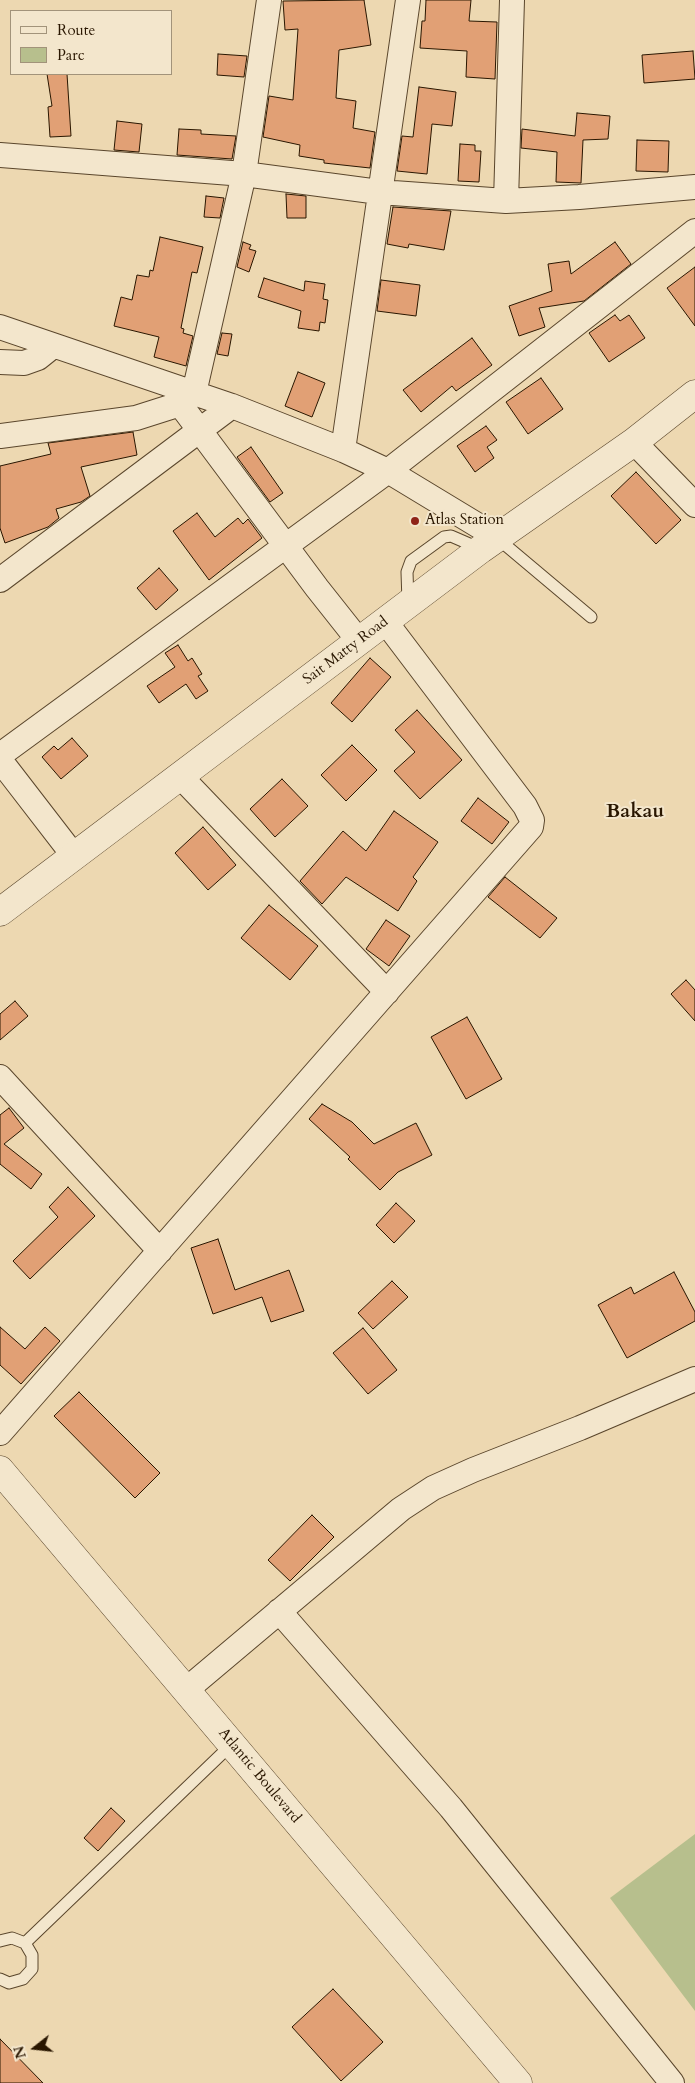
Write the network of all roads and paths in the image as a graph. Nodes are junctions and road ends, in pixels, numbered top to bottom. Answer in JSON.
{"nodes":[{"id":1,"x":269,"y":0,"type":"edge"},
{"id":2,"x":408,"y":0,"type":"edge"},
{"id":3,"x":512,"y":0,"type":"edge"},
{"id":4,"x":0,"y":155,"type":"edge"},
{"id":5,"x":244,"y":174,"type":"junction"},
{"id":6,"x":695,"y":187,"type":"edge"},
{"id":7,"x":379,"y":192,"type":"junction"},
{"id":8,"x":506,"y":201,"type":"junction"},
{"id":9,"x":695,"y":231,"type":"edge"},
{"id":10,"x":0,"y":327,"type":"edge"},
{"id":11,"x":53,"y":346,"type":"junction"},
{"id":12,"x":0,"y":362,"type":"edge"},
{"id":13,"x":695,"y":394,"type":"edge"},
{"id":14,"x":187,"y":398,"type":"junction"},
{"id":15,"x":232,"y":406,"type":"junction"},
{"id":16,"x":199,"y":430,"type":"junction"},
{"id":17,"x":0,"y":436,"type":"edge"},
{"id":18,"x":634,"y":442,"type":"junction"},
{"id":19,"x":343,"y":450,"type":"junction"},
{"id":20,"x":388,"y":472,"type":"junction"},
{"id":21,"x":695,"y":505,"type":"edge"},
{"id":22,"x":489,"y":543,"type":"junction"},
{"id":23,"x":286,"y":545,"type":"junction"},
{"id":24,"x":0,"y":580,"type":"edge"},
{"id":25,"x":591,"y":617,"type":"dead end"},
{"id":26,"x":385,"y":621,"type":"junction"},
{"id":27,"x":359,"y":641,"type":"junction"},
{"id":28,"x":0,"y":755,"type":"edge"},
{"id":29,"x":0,"y":760,"type":"edge"},
{"id":30,"x":180,"y":776,"type":"junction"},
{"id":31,"x":74,"y":856,"type":"junction"},
{"id":32,"x":0,"y":912,"type":"edge"},
{"id":33,"x":387,"y":992,"type":"junction"},
{"id":34,"x":0,"y":1077,"type":"edge"},
{"id":35,"x":160,"y":1251,"type":"junction"},
{"id":36,"x":695,"y":1379,"type":"edge"},
{"id":37,"x":0,"y":1432,"type":"edge"},
{"id":38,"x":0,"y":1470,"type":"edge"},
{"id":39,"x":279,"y":1611,"type":"junction"},
{"id":40,"x":186,"y":1690,"type":"junction"},
{"id":41,"x":232,"y":1744,"type":"junction"},
{"id":42,"x":0,"y":1941,"type":"edge"},
{"id":43,"x":25,"y":1943,"type":"junction"},
{"id":44,"x":0,"y":1979,"type":"edge"},
{"id":45,"x":518,"y":2083,"type":"edge"},
{"id":46,"x":672,"y":2083,"type":"edge"}],
"edges":[{"from":1,"to":5,"type":"street"},
{"from":2,"to":7,"type":"street"},
{"from":3,"to":8,"type":"street"},
{"from":4,"to":5,"type":"street"},
{"from":5,"to":7,"type":"street"},
{"from":5,"to":14,"type":"street"},
{"from":6,"to":8,"type":"street"},
{"from":7,"to":8,"type":"street"},
{"from":7,"to":19,"type":"street"},
{"from":9,"to":20,"type":"street"},
{"from":10,"to":11,"type":"street"},
{"from":11,"to":12,"type":"street"},
{"from":11,"to":14,"type":"street"},
{"from":13,"to":18,"type":"street","name":"Sait Matty Road"},
{"from":14,"to":15,"type":"street"},
{"from":14,"to":16,"type":"street"},
{"from":14,"to":17,"type":"street"},
{"from":15,"to":16,"type":"street"},
{"from":15,"to":19,"type":"street"},
{"from":16,"to":23,"type":"street"},
{"from":16,"to":24,"type":"street"},
{"from":18,"to":21,"type":"street"},
{"from":18,"to":22,"type":"street","name":"Sait Matty Road"},
{"from":19,"to":20,"type":"street"},
{"from":20,"to":22,"type":"street"},
{"from":20,"to":23,"type":"street"},
{"from":22,"to":25,"type":"lane"},
{"from":22,"to":26,"type":"street","name":"Sait Matty Road"},
{"from":23,"to":27,"type":"street"},
{"from":23,"to":28,"type":"street"},
{"from":26,"to":27,"type":"street","name":"Sait Matty Road"},
{"from":26,"to":33,"type":"street"},
{"from":27,"to":30,"type":"street","name":"Sait Matty Road"},
{"from":29,"to":31,"type":"street"},
{"from":30,"to":31,"type":"street","name":"Sait Matty Road"},
{"from":30,"to":33,"type":"street"},
{"from":31,"to":32,"type":"street","name":"Sait Matty Road"},
{"from":33,"to":35,"type":"street"},
{"from":34,"to":35,"type":"street"},
{"from":35,"to":37,"type":"street"},
{"from":36,"to":39,"type":"street"},
{"from":38,"to":40,"type":"street","name":"Atlantic Boulevard"},
{"from":39,"to":40,"type":"street"},
{"from":39,"to":46,"type":"street"},
{"from":40,"to":41,"type":"street","name":"Atlantic Boulevard"},
{"from":41,"to":43,"type":"lane"},
{"from":41,"to":45,"type":"street","name":"Atlantic Boulevard"},
{"from":42,"to":43,"type":"lane"},
{"from":43,"to":44,"type":"lane"}]}
